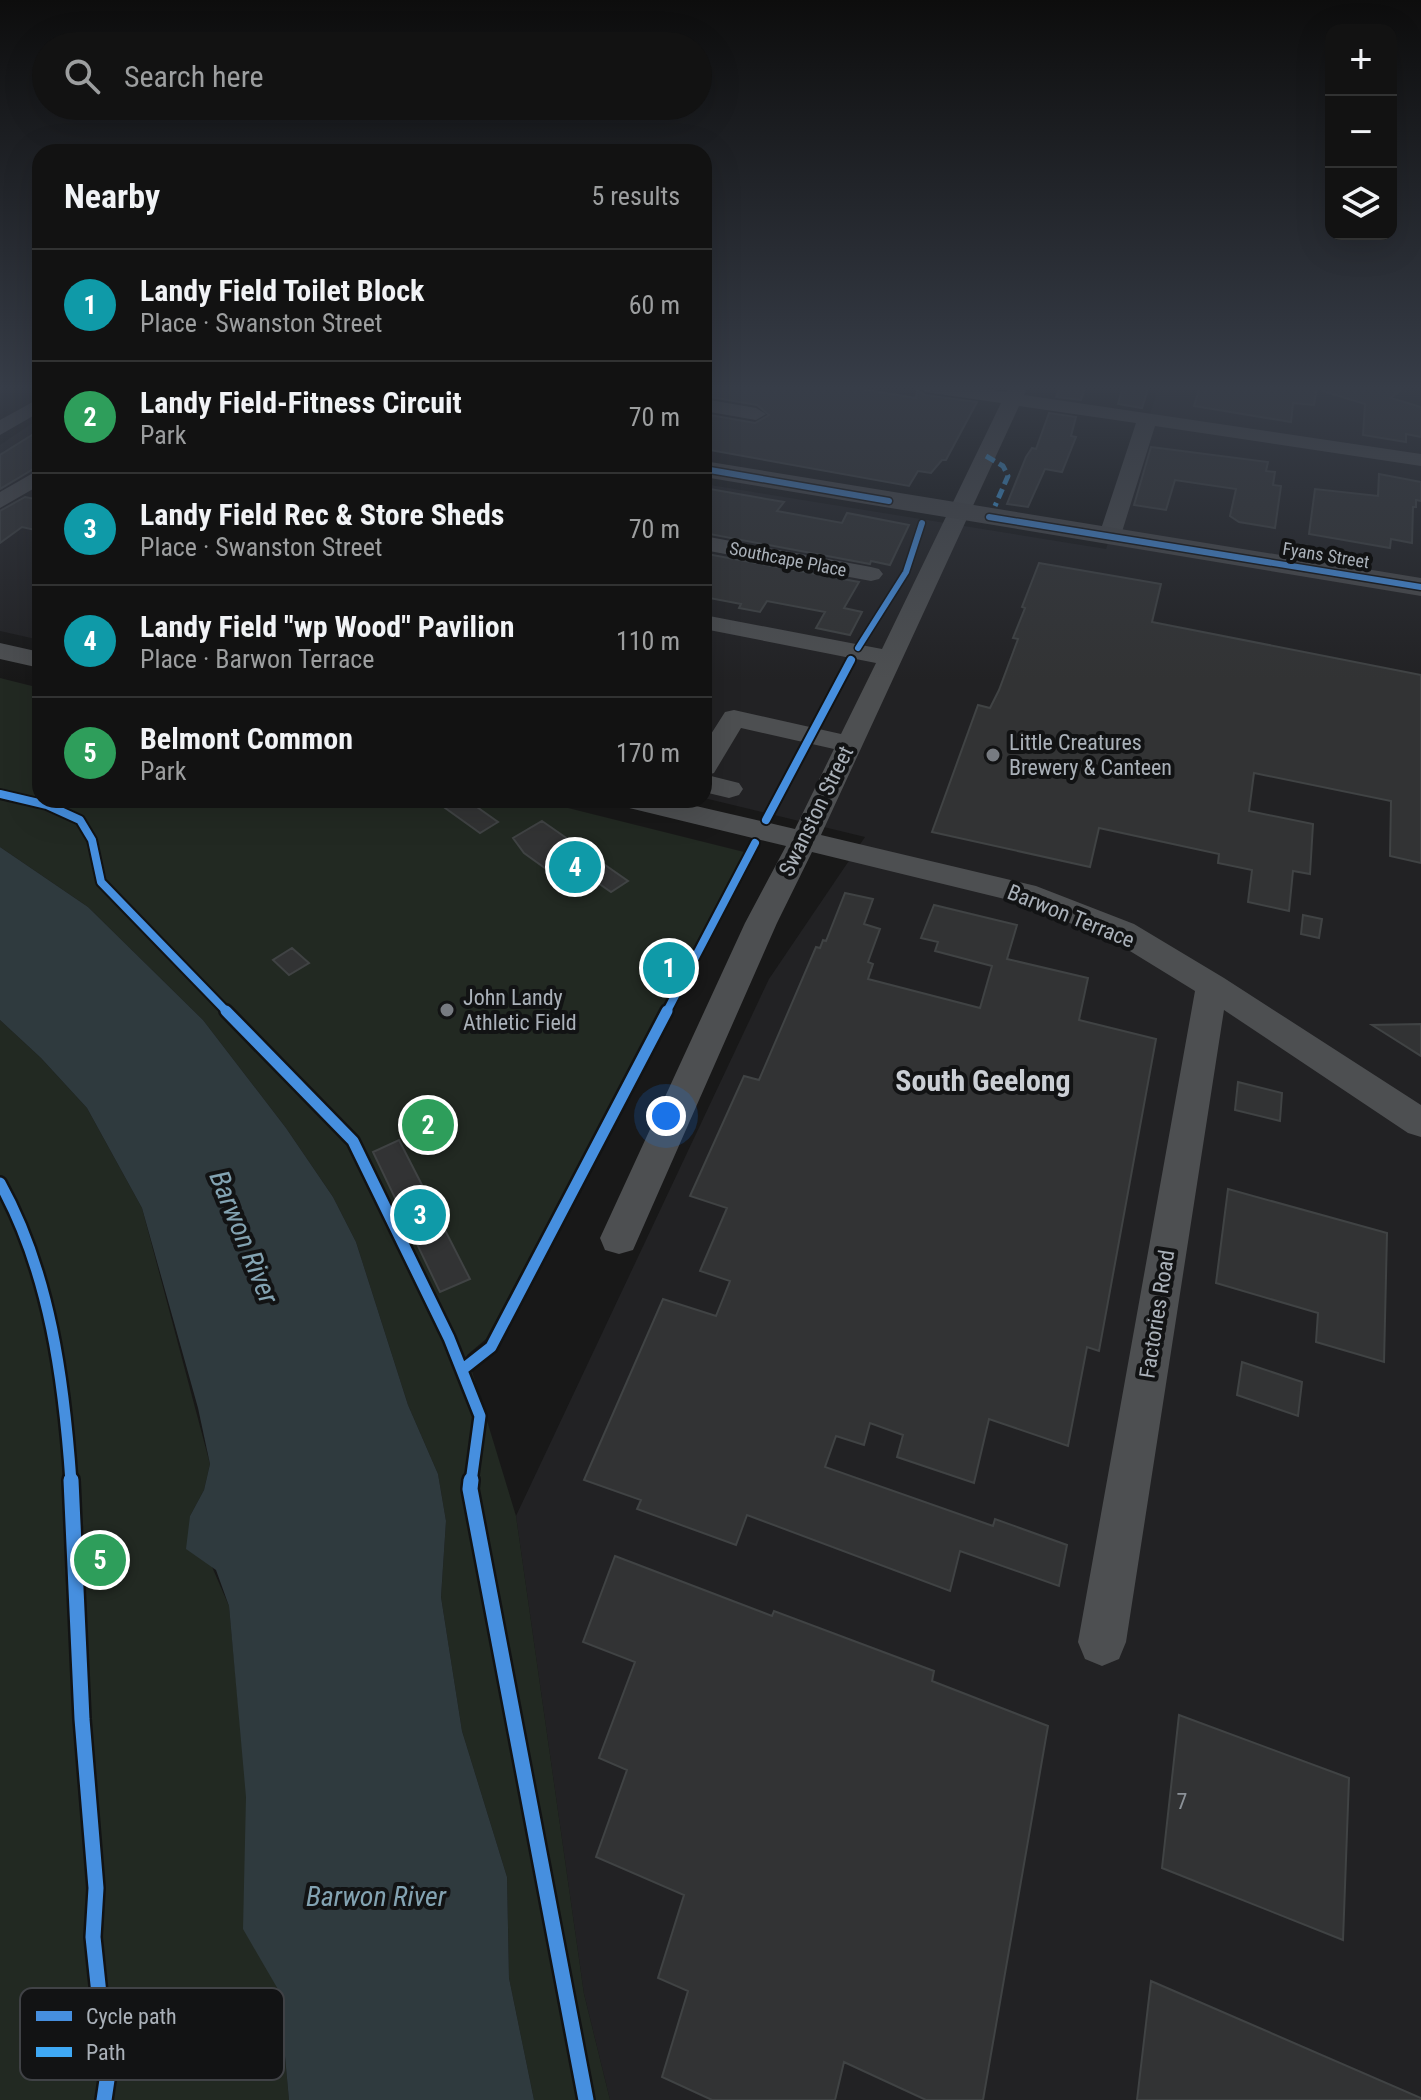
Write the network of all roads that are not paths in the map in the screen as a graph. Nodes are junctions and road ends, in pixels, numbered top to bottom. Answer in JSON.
{"nodes":[{"id":1,"x":32,"y":484,"type":"edge"},
{"id":2,"x":793,"y":484,"type":"edge"},
{"id":3,"x":972,"y":484,"type":"edge"},
{"id":4,"x":1126,"y":484,"type":"edge"},
{"id":5,"x":0,"y":502,"type":"edge"},
{"id":6,"x":958,"y":512,"type":"junction"},
{"id":7,"x":1110,"y":535,"type":"junction"},
{"id":8,"x":712,"y":544,"type":"edge"},
{"id":9,"x":871,"y":574,"type":"dead end"},
{"id":10,"x":1421,"y":587,"type":"edge"},
{"id":11,"x":712,"y":624,"type":"edge"},
{"id":12,"x":0,"y":651,"type":"edge"},
{"id":13,"x":32,"y":658,"type":"edge"},
{"id":14,"x":889,"y":658,"type":"junction"},
{"id":15,"x":850,"y":744,"type":"junction"},
{"id":16,"x":712,"y":754,"type":"edge"},
{"id":17,"x":666,"y":808,"type":"edge"},
{"id":18,"x":804,"y":839,"type":"junction"},
{"id":19,"x":1212,"y":986,"type":"junction"},
{"id":20,"x":1421,"y":1123,"type":"edge"},
{"id":21,"x":619,"y":1238,"type":"dead end"},
{"id":22,"x":1102,"y":1642,"type":"dead end"}],
"edges":[{"from":1,"to":5,"type":"street"},
{"from":2,"to":6,"type":"main road","name":"Fyans Street"},
{"from":3,"to":6,"type":"street","name":"Swanston Street"},
{"from":4,"to":7,"type":"street"},
{"from":6,"to":7,"type":"main road","name":"Fyans Street"},
{"from":6,"to":14,"type":"street","name":"Swanston Street"},
{"from":7,"to":10,"type":"main road","name":"Fyans Street"},
{"from":8,"to":9,"type":"street","name":"Southcape Place"},
{"from":11,"to":14,"type":"street"},
{"from":12,"to":13,"type":"street"},
{"from":14,"to":15,"type":"street","name":"Swanston Street"},
{"from":15,"to":16,"type":"street"},
{"from":15,"to":18,"type":"street","name":"Swanston Street"},
{"from":17,"to":18,"type":"street","name":"Barwon Terrace"},
{"from":18,"to":19,"type":"street","name":"Barwon Terrace"},
{"from":18,"to":21,"type":"street","name":"Swanston Street"},
{"from":19,"to":20,"type":"street","name":"Barwon Terrace"},
{"from":19,"to":22,"type":"street","name":"Factories Road"}]}
